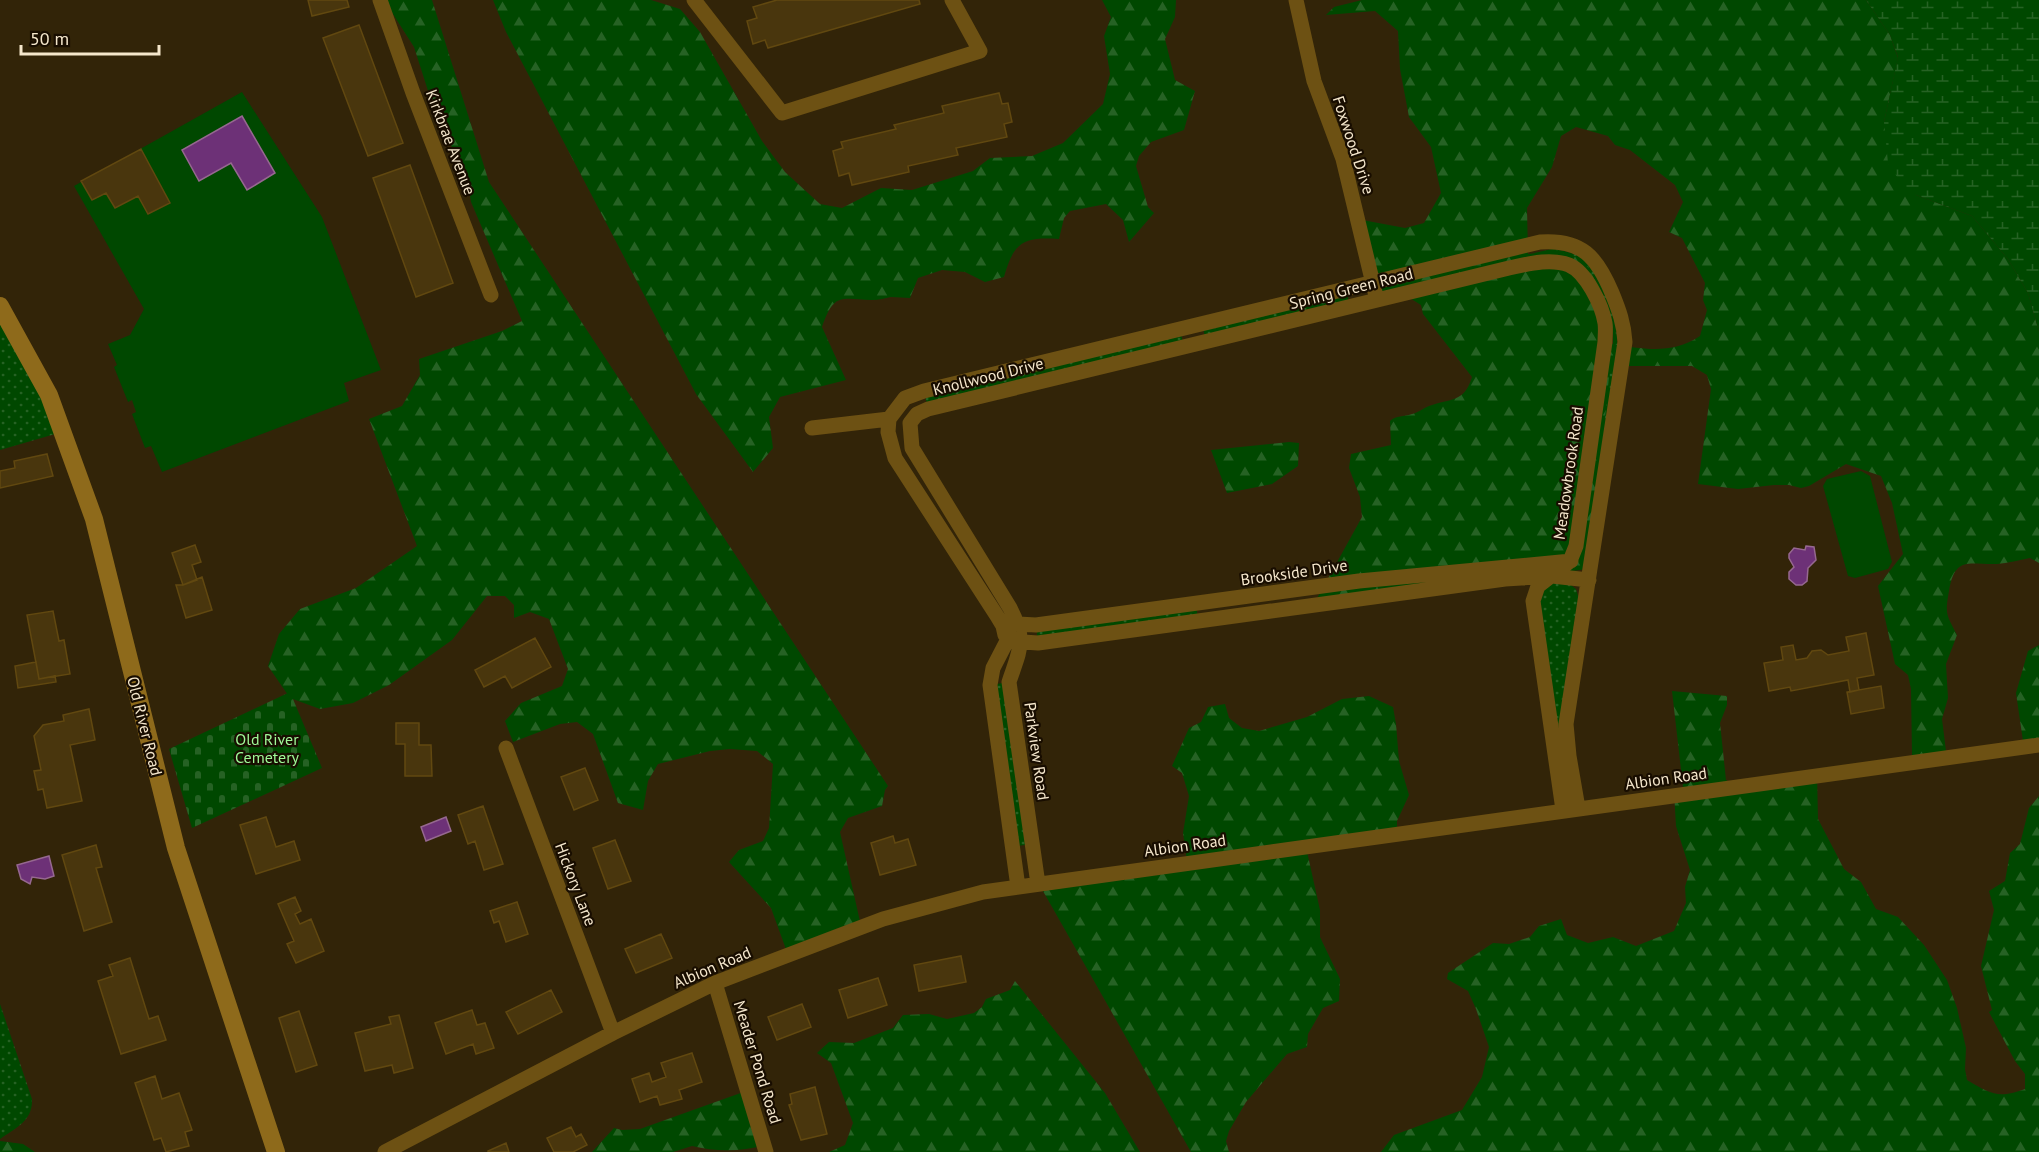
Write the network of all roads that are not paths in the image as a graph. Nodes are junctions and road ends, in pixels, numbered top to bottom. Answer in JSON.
{"nodes":[{"id":1,"x":380,"y":0,"type":"edge"},
{"id":2,"x":694,"y":0,"type":"edge"},
{"id":3,"x":952,"y":0,"type":"edge"},
{"id":4,"x":1296,"y":0,"type":"edge"},
{"id":5,"x":1524,"y":245,"type":"junction"},
{"id":6,"x":1530,"y":263,"type":"junction"},
{"id":7,"x":1373,"y":283,"type":"junction"},
{"id":8,"x":491,"y":295,"type":"dead end"},
{"id":9,"x":1377,"y":301,"type":"junction"},
{"id":10,"x":0,"y":306,"type":"edge"},
{"id":11,"x":1194,"y":325,"type":"junction"},
{"id":12,"x":1199,"y":344,"type":"junction"},
{"id":13,"x":889,"y":419,"type":"junction"},
{"id":14,"x":812,"y":428,"type":"dead end"},
{"id":15,"x":1570,"y":561,"type":"junction"},
{"id":16,"x":1592,"y":563,"type":"junction"},
{"id":17,"x":1552,"y":576,"type":"junction"},
{"id":18,"x":1589,"y":580,"type":"junction"},
{"id":19,"x":1010,"y":625,"type":"junction"},
{"id":20,"x":1013,"y":642,"type":"junction"},
{"id":21,"x":2039,"y":744,"type":"edge"},
{"id":22,"x":506,"y":748,"type":"dead end"},
{"id":23,"x":1570,"y":809,"type":"junction"},
{"id":24,"x":1038,"y":884,"type":"junction"},
{"id":25,"x":1018,"y":887,"type":"junction"},
{"id":26,"x":715,"y":983,"type":"junction"},
{"id":27,"x":613,"y":1033,"type":"junction"},
{"id":28,"x":276,"y":1152,"type":"edge"},
{"id":29,"x":385,"y":1152,"type":"edge"},
{"id":30,"x":766,"y":1152,"type":"edge"}],
"edges":[{"from":1,"to":8,"type":"street","name":"Kirkbrae Avenue"},
{"from":2,"to":3,"type":"street"},
{"from":4,"to":7,"type":"street","name":"Foxwood Drive"},
{"from":5,"to":6,"type":"street"},
{"from":5,"to":7,"type":"street"},
{"from":5,"to":16,"type":"street"},
{"from":6,"to":9,"type":"street","name":"Spring Green Road"},
{"from":6,"to":15,"type":"street","name":"Meadowbrook Road"},
{"from":7,"to":9,"type":"street","name":"Foxwood Drive"},
{"from":7,"to":11,"type":"street","name":"Spring Green Road"},
{"from":9,"to":12,"type":"street","name":"Spring Green Road"},
{"from":10,"to":28,"type":"main road","name":"Old River Road"},
{"from":11,"to":12,"type":"street"},
{"from":11,"to":13,"type":"street","name":"Spring Green Road"},
{"from":12,"to":19,"type":"street","name":"Knollwood Drive"},
{"from":13,"to":14,"type":"street"},
{"from":13,"to":19,"type":"street","name":"Knollwood Drive"},
{"from":15,"to":16,"type":"street","name":"Brookside Drive"},
{"from":15,"to":17,"type":"street","name":"Meadowbrook Road"},
{"from":15,"to":19,"type":"street","name":"Brookside Drive"},
{"from":16,"to":18,"type":"street"},
{"from":17,"to":18,"type":"street"},
{"from":17,"to":20,"type":"street"},
{"from":17,"to":23,"type":"street","name":"Meadowbrook Road"},
{"from":18,"to":23,"type":"street"},
{"from":19,"to":20,"type":"street","name":"Knollwood Drive"},
{"from":20,"to":24,"type":"street","name":"Parkview Road"},
{"from":20,"to":25,"type":"street"},
{"from":21,"to":23,"type":"street","name":"Albion Road"},
{"from":22,"to":27,"type":"street","name":"Hickory Lane"},
{"from":23,"to":24,"type":"street","name":"Albion Road"},
{"from":24,"to":25,"type":"street","name":"Albion Road"},
{"from":25,"to":26,"type":"street","name":"Albion Road"},
{"from":26,"to":27,"type":"street","name":"Albion Road"},
{"from":26,"to":30,"type":"street","name":"Meader Pond Road"},
{"from":27,"to":29,"type":"street","name":"Albion Road"}]}
